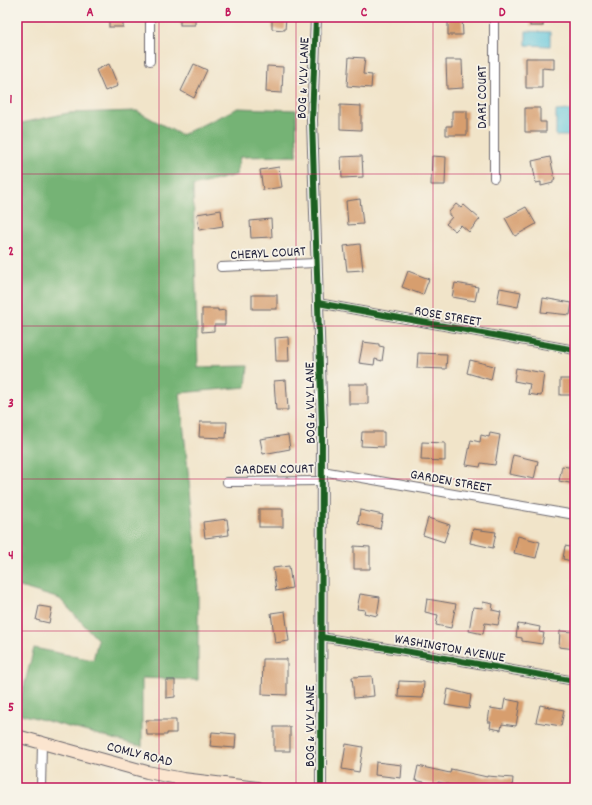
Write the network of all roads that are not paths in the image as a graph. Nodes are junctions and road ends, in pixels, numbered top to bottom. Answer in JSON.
{"nodes":[{"id":1,"x":150,"y":17,"type":"edge"},
{"id":2,"x":316,"y":17,"type":"edge"},
{"id":3,"x":494,"y":17,"type":"edge"},
{"id":4,"x":150,"y":61,"type":"dead end"},
{"id":5,"x":494,"y":178,"type":"dead end"},
{"id":6,"x":316,"y":263,"type":"junction"},
{"id":7,"x":221,"y":267,"type":"dead end"},
{"id":8,"x":318,"y":303,"type":"junction"},
{"id":9,"x":575,"y":350,"type":"edge"},
{"id":10,"x":322,"y":476,"type":"junction"},
{"id":11,"x":227,"y":482,"type":"dead end"},
{"id":12,"x":575,"y":515,"type":"edge"},
{"id":13,"x":321,"y":637,"type":"junction"},
{"id":14,"x":575,"y":682,"type":"edge"},
{"id":15,"x":17,"y":736,"type":"edge"},
{"id":16,"x":42,"y":743,"type":"junction"},
{"id":17,"x":41,"y":788,"type":"edge"},
{"id":18,"x":257,"y":788,"type":"edge"},
{"id":19,"x":321,"y":788,"type":"edge"}],
"edges":[{"from":1,"to":4,"type":"street"},
{"from":2,"to":6,"type":"street","name":"BOG & VLY LANE"},
{"from":3,"to":5,"type":"street","name":"DARI COURT"},
{"from":6,"to":7,"type":"street","name":"CHERYL COURT"},
{"from":6,"to":8,"type":"street","name":"BOG & VLY LANE"},
{"from":8,"to":9,"type":"street","name":"ROSE STREET"},
{"from":8,"to":10,"type":"street","name":"BOG & VLY LANE"},
{"from":10,"to":11,"type":"street","name":"GARDEN COURT"},
{"from":10,"to":12,"type":"street","name":"GARDEN STREET"},
{"from":10,"to":13,"type":"street","name":"BOG & VLY LANE"},
{"from":13,"to":14,"type":"street","name":"WASHINGTON AVENUE"},
{"from":13,"to":19,"type":"street","name":"BOG & VLY LANE"},
{"from":15,"to":16,"type":"main road","name":"COMLY ROAD"},
{"from":16,"to":17,"type":"street"},
{"from":16,"to":18,"type":"main road","name":"COMLY ROAD"}]}
